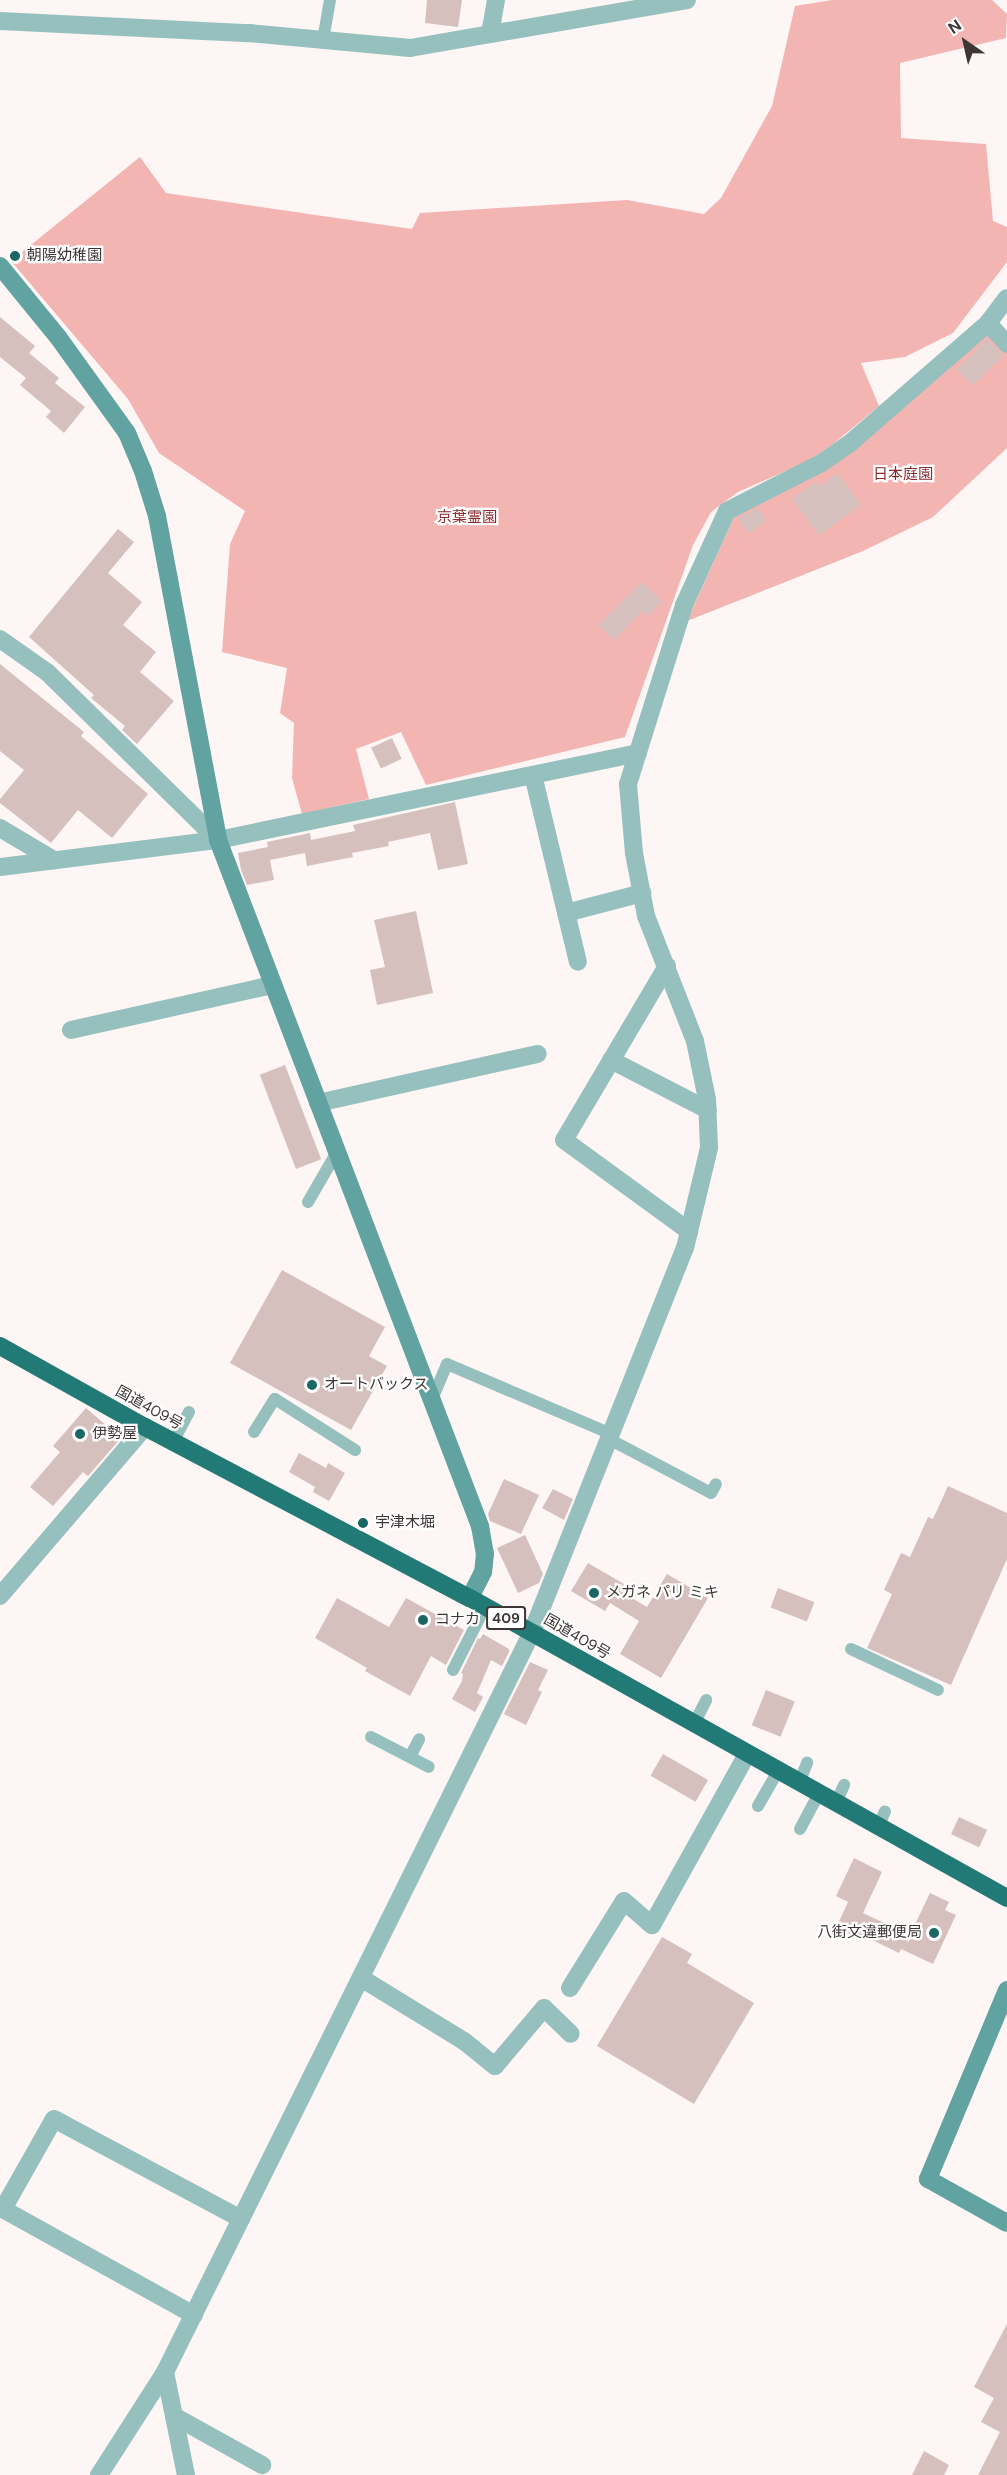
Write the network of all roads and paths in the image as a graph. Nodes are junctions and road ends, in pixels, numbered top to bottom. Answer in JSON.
{"nodes":[{"id":1,"x":330,"y":0,"type":"edge"},
{"id":2,"x":496,"y":0,"type":"edge"},
{"id":3,"x":687,"y":0,"type":"edge"},
{"id":4,"x":0,"y":21,"type":"edge"},
{"id":5,"x":490,"y":34,"type":"junction"},
{"id":6,"x":323,"y":40,"type":"junction"},
{"id":7,"x":0,"y":266,"type":"edge"},
{"id":8,"x":1007,"y":298,"type":"edge"},
{"id":9,"x":988,"y":323,"type":"junction"},
{"id":10,"x":1007,"y":344,"type":"edge"},
{"id":11,"x":0,"y":639,"type":"edge"},
{"id":12,"x":638,"y":753,"type":"junction"},
{"id":13,"x":533,"y":775,"type":"junction"},
{"id":14,"x":0,"y":828,"type":"edge"},
{"id":15,"x":218,"y":840,"type":"junction"},
{"id":16,"x":54,"y":860,"type":"junction"},
{"id":17,"x":0,"y":867,"type":"edge"},
{"id":18,"x":642,"y":893,"type":"junction"},
{"id":19,"x":566,"y":913,"type":"junction"},
{"id":20,"x":578,"y":962,"type":"dead end"},
{"id":21,"x":667,"y":966,"type":"junction"},
{"id":22,"x":273,"y":985,"type":"junction"},
{"id":23,"x":71,"y":1030,"type":"dead end"},
{"id":24,"x":538,"y":1054,"type":"dead end"},
{"id":25,"x":611,"y":1060,"type":"junction"},
{"id":26,"x":318,"y":1103,"type":"junction"},
{"id":27,"x":708,"y":1110,"type":"junction"},
{"id":28,"x":337,"y":1152,"type":"junction"},
{"id":29,"x":308,"y":1202,"type":"dead end"},
{"id":30,"x":688,"y":1231,"type":"junction"},
{"id":31,"x":0,"y":1346,"type":"edge"},
{"id":32,"x":431,"y":1402,"type":"junction"},
{"id":33,"x":189,"y":1412,"type":"dead end"},
{"id":34,"x":145,"y":1427,"type":"junction"},
{"id":35,"x":254,"y":1432,"type":"dead end"},
{"id":36,"x":610,"y":1436,"type":"junction"},
{"id":37,"x":173,"y":1442,"type":"junction"},
{"id":38,"x":355,"y":1450,"type":"dead end"},
{"id":39,"x":716,"y":1484,"type":"dead end"},
{"id":40,"x":0,"y":1596,"type":"edge"},
{"id":41,"x":478,"y":1603,"type":"junction"},
{"id":42,"x":532,"y":1632,"type":"junction"},
{"id":43,"x":851,"y":1648,"type":"dead end"},
{"id":44,"x":453,"y":1670,"type":"dead end"},
{"id":45,"x":938,"y":1690,"type":"dead end"},
{"id":46,"x":706,"y":1700,"type":"dead end"},
{"id":47,"x":694,"y":1724,"type":"junction"},
{"id":48,"x":371,"y":1737,"type":"dead end"},
{"id":49,"x":419,"y":1739,"type":"dead end"},
{"id":50,"x":747,"y":1754,"type":"junction"},
{"id":51,"x":410,"y":1757,"type":"junction"},
{"id":52,"x":807,"y":1763,"type":"dead end"},
{"id":53,"x":429,"y":1767,"type":"dead end"},
{"id":54,"x":777,"y":1771,"type":"junction"},
{"id":55,"x":799,"y":1783,"type":"junction"},
{"id":56,"x":844,"y":1785,"type":"dead end"},
{"id":57,"x":819,"y":1794,"type":"junction"},
{"id":58,"x":836,"y":1803,"type":"junction"},
{"id":59,"x":758,"y":1806,"type":"dead end"},
{"id":60,"x":800,"y":1829,"type":"dead end"},
{"id":61,"x":1007,"y":1898,"type":"edge"},
{"id":62,"x":361,"y":1978,"type":"junction"},
{"id":63,"x":570,"y":1988,"type":"dead end"},
{"id":64,"x":1007,"y":1990,"type":"edge"},
{"id":65,"x":572,"y":2034,"type":"dead end"},
{"id":66,"x":241,"y":2219,"type":"junction"},
{"id":67,"x":1007,"y":2223,"type":"edge"},
{"id":68,"x":194,"y":2315,"type":"junction"},
{"id":69,"x":165,"y":2372,"type":"junction"},
{"id":70,"x":174,"y":2416,"type":"junction"},
{"id":71,"x":262,"y":2465,"type":"dead end"},
{"id":72,"x":99,"y":2475,"type":"edge"},
{"id":73,"x":186,"y":2475,"type":"edge"}],
"edges":[{"from":1,"to":6,"type":"lane"},
{"from":2,"to":5,"type":"street"},
{"from":3,"to":5,"type":"street"},
{"from":4,"to":6,"type":"street"},
{"from":5,"to":6,"type":"street"},
{"from":7,"to":15,"type":"street"},
{"from":8,"to":9,"type":"street"},
{"from":9,"to":10,"type":"street"},
{"from":9,"to":12,"type":"street"},
{"from":11,"to":15,"type":"street"},
{"from":12,"to":13,"type":"street"},
{"from":12,"to":18,"type":"street"},
{"from":13,"to":15,"type":"street"},
{"from":13,"to":19,"type":"street"},
{"from":14,"to":16,"type":"street"},
{"from":15,"to":16,"type":"street"},
{"from":15,"to":22,"type":"street"},
{"from":16,"to":17,"type":"street"},
{"from":18,"to":19,"type":"street"},
{"from":18,"to":21,"type":"street"},
{"from":19,"to":20,"type":"street"},
{"from":21,"to":25,"type":"street"},
{"from":21,"to":27,"type":"street"},
{"from":22,"to":23,"type":"street"},
{"from":22,"to":26,"type":"street"},
{"from":24,"to":26,"type":"street"},
{"from":25,"to":27,"type":"street"},
{"from":25,"to":30,"type":"street"},
{"from":26,"to":28,"type":"street"},
{"from":27,"to":30,"type":"street"},
{"from":28,"to":29,"type":"lane"},
{"from":28,"to":32,"type":"street"},
{"from":30,"to":36,"type":"street"},
{"from":31,"to":34,"type":"highway","name":"国道409号","number":"409"},
{"from":32,"to":36,"type":"lane"},
{"from":32,"to":41,"type":"street"},
{"from":33,"to":37,"type":"lane"},
{"from":34,"to":37,"type":"highway","name":"国道409号","number":"409"},
{"from":34,"to":40,"type":"street"},
{"from":35,"to":38,"type":"lane"},
{"from":36,"to":39,"type":"lane"},
{"from":36,"to":42,"type":"street"},
{"from":37,"to":41,"type":"highway","name":"国道409号","number":"409"},
{"from":41,"to":42,"type":"highway","name":"国道409号","number":"409"},
{"from":41,"to":44,"type":"lane"},
{"from":42,"to":47,"type":"highway","name":"国道409号","number":"409"},
{"from":42,"to":62,"type":"street"},
{"from":43,"to":45,"type":"lane"},
{"from":46,"to":47,"type":"lane"},
{"from":47,"to":50,"type":"highway","name":"国道409号","number":"409"},
{"from":48,"to":51,"type":"lane"},
{"from":49,"to":51,"type":"lane"},
{"from":50,"to":54,"type":"highway","name":"国道409号","number":"409"},
{"from":50,"to":63,"type":"street"},
{"from":51,"to":53,"type":"lane"},
{"from":52,"to":55,"type":"lane"},
{"from":54,"to":55,"type":"highway","name":"国道409号","number":"409"},
{"from":54,"to":59,"type":"lane"},
{"from":55,"to":57,"type":"highway","name":"国道409号","number":"409"},
{"from":56,"to":58,"type":"lane"},
{"from":57,"to":58,"type":"highway","name":"国道409号","number":"409"},
{"from":57,"to":60,"type":"lane"},
{"from":58,"to":61,"type":"highway","name":"国道409号","number":"409"},
{"from":62,"to":65,"type":"street"},
{"from":62,"to":66,"type":"street"},
{"from":64,"to":67,"type":"street"},
{"from":66,"to":68,"type":"street"},
{"from":66,"to":68,"type":"street"},
{"from":68,"to":69,"type":"street"},
{"from":69,"to":70,"type":"street"},
{"from":69,"to":72,"type":"street"},
{"from":70,"to":71,"type":"street"},
{"from":70,"to":73,"type":"street"}]}
